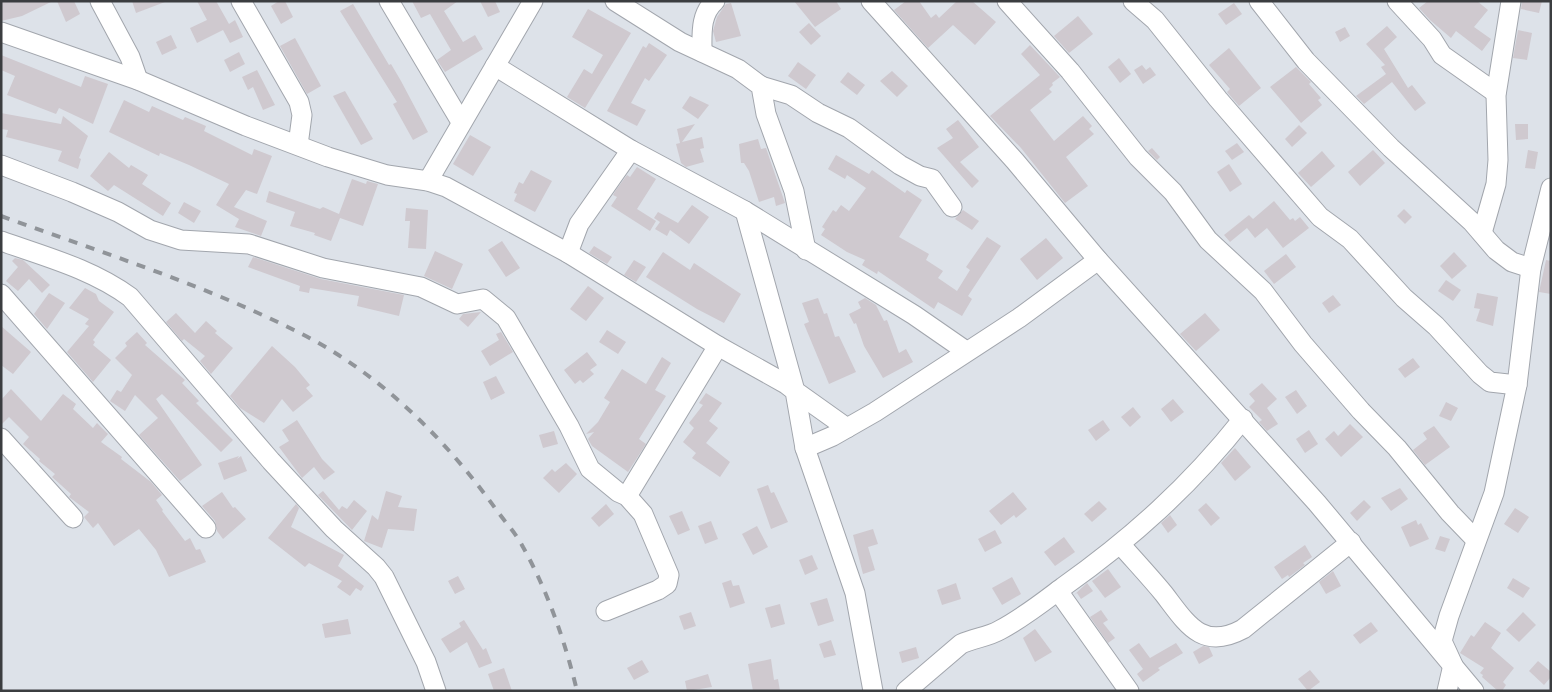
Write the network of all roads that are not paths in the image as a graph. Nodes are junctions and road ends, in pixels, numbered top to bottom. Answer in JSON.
{"nodes":[{"id":1,"x":100,"y":1,"type":"edge"},
{"id":2,"x":242,"y":1,"type":"edge"},
{"id":3,"x":389,"y":1,"type":"edge"},
{"id":4,"x":533,"y":1,"type":"edge"},
{"id":5,"x":614,"y":1,"type":"edge"},
{"id":6,"x":715,"y":1,"type":"edge"},
{"id":7,"x":871,"y":1,"type":"edge"},
{"id":8,"x":1007,"y":1,"type":"edge"},
{"id":9,"x":1133,"y":1,"type":"edge"},
{"id":10,"x":1258,"y":1,"type":"edge"},
{"id":11,"x":1397,"y":1,"type":"edge"},
{"id":12,"x":1511,"y":1,"type":"edge"},
{"id":13,"x":1,"y":32,"type":"edge"},
{"id":14,"x":702,"y":52,"type":"junction"},
{"id":15,"x":495,"y":66,"type":"junction"},
{"id":16,"x":138,"y":80,"type":"junction"},
{"id":17,"x":761,"y":86,"type":"junction"},
{"id":18,"x":1496,"y":93,"type":"junction"},
{"id":19,"x":461,"y":122,"type":"junction"},
{"id":20,"x":298,"y":145,"type":"junction"},
{"id":21,"x":631,"y":150,"type":"junction"},
{"id":22,"x":1,"y":165,"type":"edge"},
{"id":23,"x":428,"y":181,"type":"junction"},
{"id":24,"x":1551,"y":188,"type":"edge"},
{"id":25,"x":952,"y":207,"type":"dead end"},
{"id":26,"x":744,"y":211,"type":"junction"},
{"id":27,"x":579,"y":224,"type":"junction"},
{"id":28,"x":1482,"y":233,"type":"junction"},
{"id":29,"x":1,"y":241,"type":"edge"},
{"id":30,"x":550,"y":243,"type":"junction"},
{"id":31,"x":806,"y":250,"type":"junction"},
{"id":32,"x":568,"y":253,"type":"junction"},
{"id":33,"x":1098,"y":260,"type":"junction"},
{"id":34,"x":1531,"y":268,"type":"junction"},
{"id":35,"x":1,"y":294,"type":"edge"},
{"id":36,"x":718,"y":346,"type":"junction"},
{"id":37,"x":966,"y":351,"type":"junction"},
{"id":38,"x":1517,"y":385,"type":"junction"},
{"id":39,"x":795,"y":391,"type":"junction"},
{"id":40,"x":1243,"y":419,"type":"junction"},
{"id":41,"x":848,"y":428,"type":"junction"},
{"id":42,"x":1,"y":438,"type":"edge"},
{"id":43,"x":805,"y":448,"type":"junction"},
{"id":44,"x":627,"y":496,"type":"junction"},
{"id":45,"x":73,"y":518,"type":"dead end"},
{"id":46,"x":206,"y":528,"type":"dead end"},
{"id":47,"x":1476,"y":540,"type":"junction"},
{"id":48,"x":1351,"y":542,"type":"junction"},
{"id":49,"x":1121,"y":545,"type":"junction"},
{"id":50,"x":1058,"y":591,"type":"junction"},
{"id":51,"x":606,"y":611,"type":"dead end"},
{"id":52,"x":1453,"y":665,"type":"junction"},
{"id":53,"x":436,"y":691,"type":"edge"},
{"id":54,"x":873,"y":691,"type":"edge"},
{"id":55,"x":906,"y":691,"type":"edge"},
{"id":56,"x":1129,"y":691,"type":"edge"},
{"id":57,"x":1447,"y":691,"type":"edge"},
{"id":58,"x":1474,"y":691,"type":"edge"}],
"edges":[{"from":1,"to":16,"type":"street"},
{"from":2,"to":20,"type":"street"},
{"from":3,"to":19,"type":"street"},
{"from":4,"to":15,"type":"street"},
{"from":5,"to":14,"type":"street"},
{"from":6,"to":14,"type":"street"},
{"from":7,"to":33,"type":"street"},
{"from":8,"to":47,"type":"street"},
{"from":9,"to":38,"type":"street"},
{"from":10,"to":28,"type":"street"},
{"from":11,"to":18,"type":"street"},
{"from":12,"to":18,"type":"street"},
{"from":13,"to":16,"type":"street"},
{"from":14,"to":17,"type":"street"},
{"from":15,"to":19,"type":"street"},
{"from":15,"to":21,"type":"street"},
{"from":16,"to":20,"type":"street"},
{"from":17,"to":25,"type":"street"},
{"from":17,"to":31,"type":"street"},
{"from":18,"to":28,"type":"street"},
{"from":19,"to":23,"type":"street"},
{"from":20,"to":23,"type":"street"},
{"from":21,"to":26,"type":"street"},
{"from":21,"to":27,"type":"street"},
{"from":22,"to":44,"type":"street"},
{"from":23,"to":30,"type":"street"},
{"from":24,"to":34,"type":"street"},
{"from":26,"to":31,"type":"street"},
{"from":26,"to":39,"type":"street"},
{"from":27,"to":30,"type":"street"},
{"from":27,"to":32,"type":"street"},
{"from":28,"to":34,"type":"street"},
{"from":29,"to":53,"type":"street"},
{"from":30,"to":32,"type":"street"},
{"from":31,"to":37,"type":"street"},
{"from":32,"to":36,"type":"street"},
{"from":33,"to":37,"type":"street"},
{"from":33,"to":40,"type":"street"},
{"from":34,"to":38,"type":"street"},
{"from":35,"to":46,"type":"street"},
{"from":36,"to":39,"type":"street"},
{"from":36,"to":44,"type":"street"},
{"from":37,"to":41,"type":"street"},
{"from":38,"to":47,"type":"street"},
{"from":39,"to":41,"type":"street"},
{"from":39,"to":43,"type":"street"},
{"from":40,"to":48,"type":"street"},
{"from":40,"to":49,"type":"street"},
{"from":41,"to":43,"type":"street"},
{"from":42,"to":45,"type":"street"},
{"from":43,"to":54,"type":"street"},
{"from":44,"to":51,"type":"street"},
{"from":47,"to":52,"type":"street"},
{"from":48,"to":49,"type":"street"},
{"from":48,"to":52,"type":"street"},
{"from":49,"to":50,"type":"street"},
{"from":50,"to":55,"type":"street"},
{"from":50,"to":56,"type":"street"},
{"from":52,"to":57,"type":"street"},
{"from":52,"to":58,"type":"street"}]}
